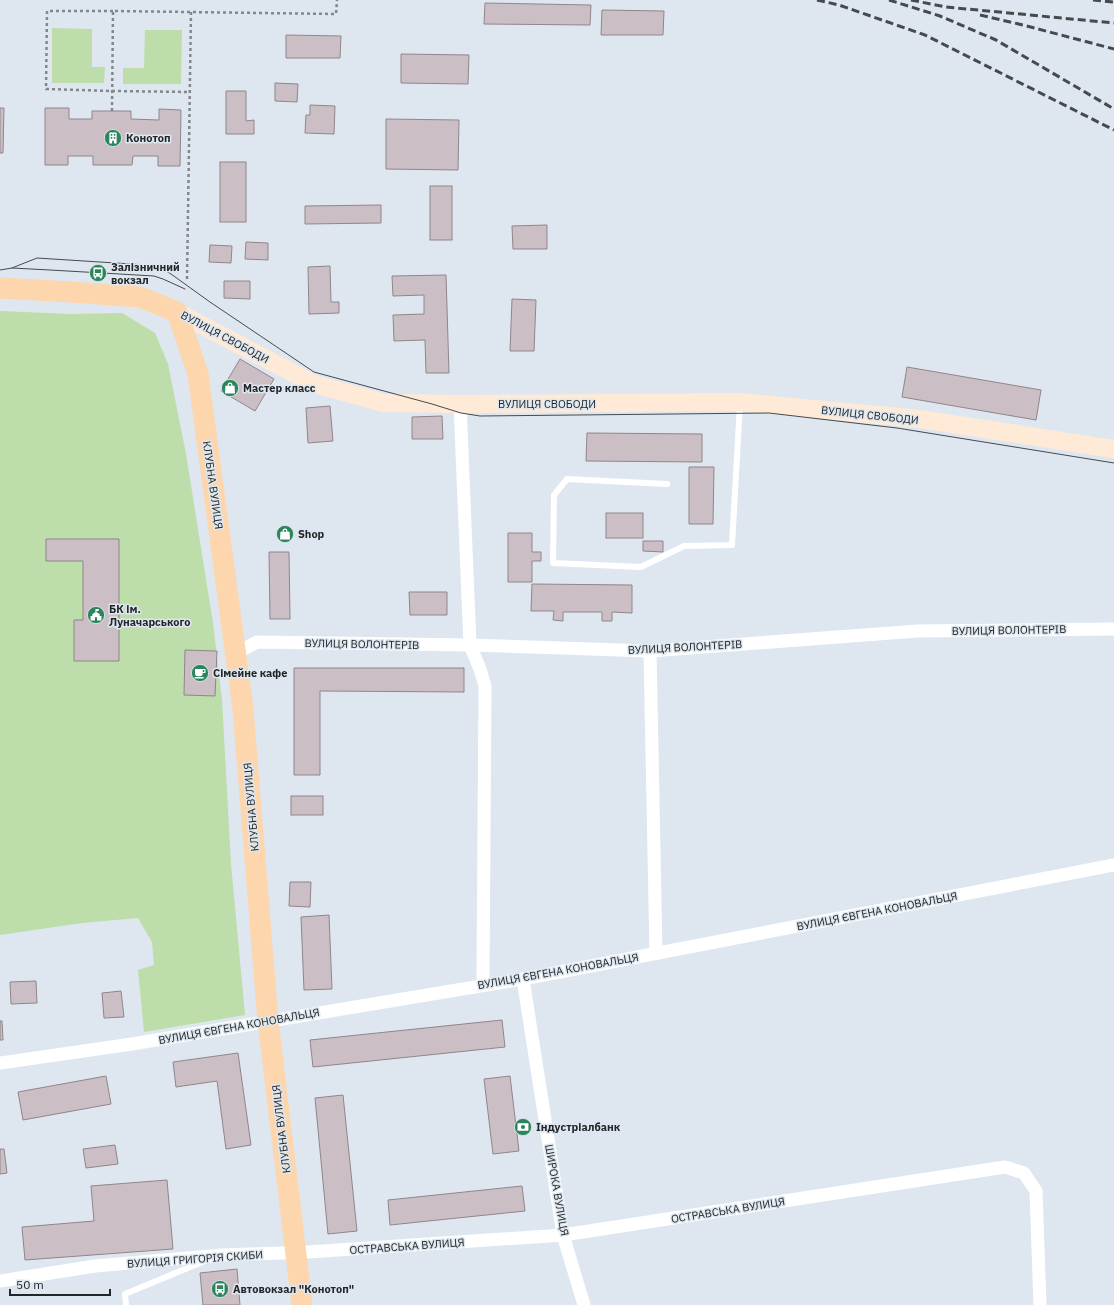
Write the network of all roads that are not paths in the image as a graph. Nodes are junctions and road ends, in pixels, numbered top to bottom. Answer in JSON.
{"nodes":[{"id":1,"x":0,"y":288,"type":"edge"},
{"id":2,"x":177,"y":312,"type":"junction"},
{"id":3,"x":740,"y":402,"type":"junction"},
{"id":4,"x":460,"y":404,"type":"junction"},
{"id":5,"x":1114,"y":449,"type":"edge"},
{"id":6,"x":667,"y":484,"type":"dead end"},
{"id":7,"x":1114,"y":629,"type":"edge"},
{"id":8,"x":470,"y":645,"type":"junction"},
{"id":9,"x":650,"y":651,"type":"junction"},
{"id":10,"x":236,"y":654,"type":"junction"},
{"id":11,"x":1114,"y":865,"type":"edge"},
{"id":12,"x":656,"y":953,"type":"junction"},
{"id":13,"x":523,"y":979,"type":"junction"},
{"id":14,"x":483,"y":986,"type":"junction"},
{"id":15,"x":268,"y":1021,"type":"junction"},
{"id":16,"x":0,"y":1063,"type":"edge"},
{"id":17,"x":563,"y":1235,"type":"junction"},
{"id":18,"x":296,"y":1253,"type":"junction"},
{"id":19,"x":222,"y":1255,"type":"junction"},
{"id":20,"x":0,"y":1281,"type":"edge"},
{"id":21,"x":126,"y":1305,"type":"edge"},
{"id":22,"x":302,"y":1305,"type":"edge"},
{"id":23,"x":584,"y":1305,"type":"edge"},
{"id":24,"x":1040,"y":1305,"type":"edge"}],
"edges":[{"from":1,"to":2,"type":"main road","name":"ВУЛИЦЯ СВОБОДИ"},
{"from":2,"to":4,"type":"street","name":"ВУЛИЦЯ СВОБОДИ"},
{"from":2,"to":10,"type":"main road","name":"КЛУБНА ВУЛИЦЯ"},
{"from":3,"to":4,"type":"street","name":"ВУЛИЦЯ СВОБОДИ"},
{"from":3,"to":5,"type":"street","name":"ВУЛИЦЯ СВОБОДИ"},
{"from":3,"to":6,"type":"lane"},
{"from":4,"to":8,"type":"street"},
{"from":7,"to":9,"type":"street","name":"ВУЛИЦЯ ВОЛОНТЕРІВ"},
{"from":8,"to":9,"type":"street","name":"ВУЛИЦЯ ВОЛОНТЕРІВ"},
{"from":8,"to":10,"type":"street","name":"ВУЛИЦЯ ВОЛОНТЕРІВ"},
{"from":8,"to":14,"type":"street"},
{"from":9,"to":12,"type":"street"},
{"from":10,"to":15,"type":"main road","name":"КЛУБНА ВУЛИЦЯ"},
{"from":11,"to":12,"type":"street","name":"ВУЛИЦЯ ЄВГЕНА КОНОВАЛЬЦЯ"},
{"from":12,"to":13,"type":"street","name":"ВУЛИЦЯ ЄВГЕНА КОНОВАЛЬЦЯ"},
{"from":13,"to":14,"type":"street","name":"ВУЛИЦЯ ЄВГЕНА КОНОВАЛЬЦЯ"},
{"from":13,"to":17,"type":"street","name":"ШИРОКА ВУЛИЦЯ"},
{"from":14,"to":15,"type":"street","name":"ВУЛИЦЯ ЄВГЕНА КОНОВАЛЬЦЯ"},
{"from":15,"to":16,"type":"street","name":"ВУЛИЦЯ ЄВГЕНА КОНОВАЛЬЦЯ"},
{"from":15,"to":18,"type":"main road","name":"КЛУБНА ВУЛИЦЯ"},
{"from":17,"to":18,"type":"street","name":"ОСТРАВСЬКА ВУЛИЦЯ"},
{"from":17,"to":23,"type":"street","name":"ШИРОКА ВУЛИЦЯ"},
{"from":17,"to":24,"type":"street","name":"ОСТРАВСЬКА ВУЛИЦЯ"},
{"from":18,"to":19,"type":"street","name":"ВУЛИЦЯ ГРИГОРІЯ СКИБИ"},
{"from":18,"to":22,"type":"main road","name":"КЛУБНА ВУЛИЦЯ"},
{"from":19,"to":20,"type":"street","name":"ВУЛИЦЯ ГРИГОРІЯ СКИБИ"},
{"from":19,"to":21,"type":"lane"}]}
